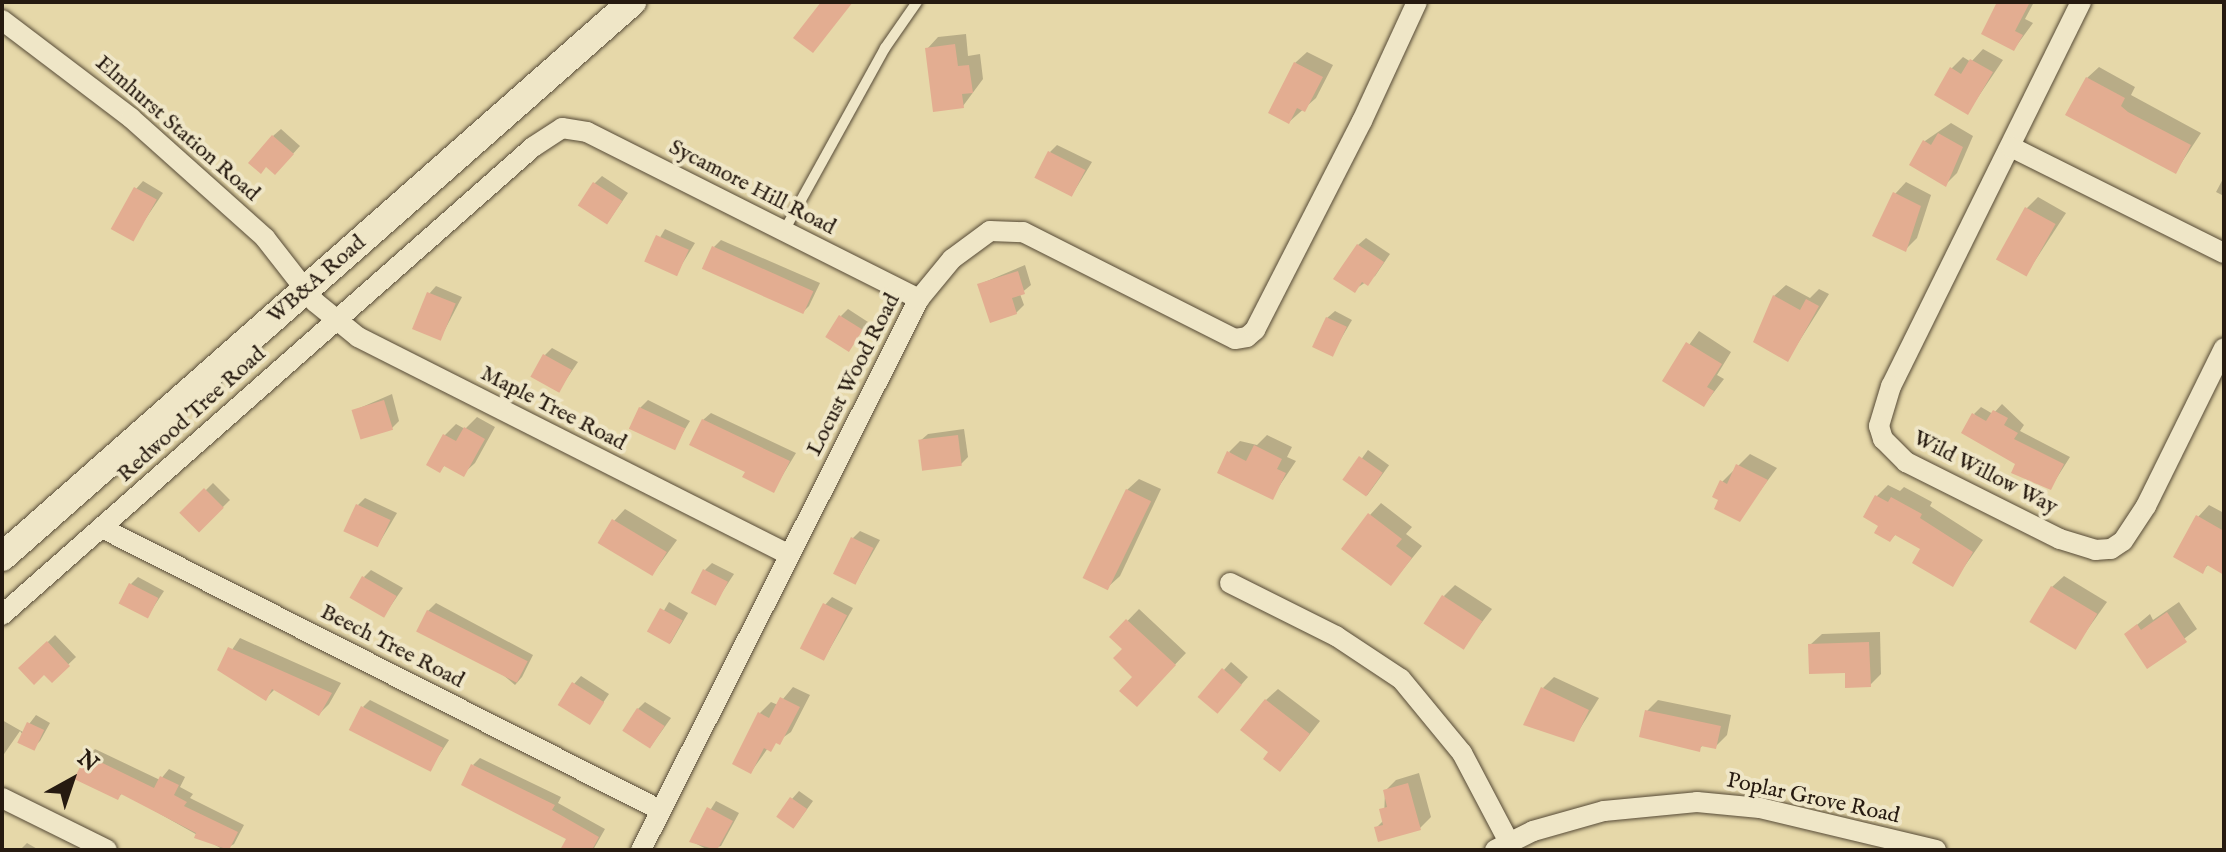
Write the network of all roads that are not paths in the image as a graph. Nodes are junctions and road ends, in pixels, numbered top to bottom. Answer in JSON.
{"nodes":[{"id":1,"x":632,"y":2,"type":"edge"},
{"id":2,"x":917,"y":2,"type":"edge"},
{"id":3,"x":1417,"y":2,"type":"edge"},
{"id":4,"x":2081,"y":2,"type":"edge"},
{"id":5,"x":2,"y":20,"type":"edge"},
{"id":6,"x":562,"y":128,"type":"joint"},
{"id":7,"x":2011,"y":147,"type":"junction"},
{"id":8,"x":784,"y":231,"type":"junction"},
{"id":9,"x":2224,"y":253,"type":"edge"},
{"id":10,"x":307,"y":289,"type":"junction"},
{"id":11,"x":919,"y":299,"type":"junction"},
{"id":12,"x":335,"y":321,"type":"junction"},
{"id":13,"x":2224,"y":348,"type":"edge"},
{"id":14,"x":102,"y":528,"type":"junction"},
{"id":15,"x":789,"y":555,"type":"junction"},
{"id":16,"x":2,"y":557,"type":"edge"},
{"id":17,"x":1230,"y":583,"type":"dead end"},
{"id":18,"x":2,"y":615,"type":"edge"},
{"id":19,"x":2,"y":798,"type":"edge"},
{"id":20,"x":660,"y":810,"type":"junction"},
{"id":21,"x":1502,"y":846,"type":"edge"},
{"id":22,"x":107,"y":850,"type":"edge"},
{"id":23,"x":641,"y":850,"type":"edge"},
{"id":24,"x":1936,"y":850,"type":"edge"}],
"edges":[{"from":1,"to":10,"type":"street","name":"WB&A Road"},
{"from":2,"to":8,"type":"lane"},
{"from":3,"to":11,"type":"street","name":"Locust Wood Road"},
{"from":4,"to":7,"type":"street","name":"Wild Willow Way"},
{"from":5,"to":10,"type":"street","name":"Elmhurst Station Road"},
{"from":6,"to":8,"type":"street","name":"Sycamore Hill Road"},
{"from":6,"to":12,"type":"street","name":"Redwood Tree Road"},
{"from":7,"to":9,"type":"street"},
{"from":7,"to":13,"type":"street","name":"Wild Willow Way"},
{"from":8,"to":11,"type":"street","name":"Sycamore Hill Road"},
{"from":10,"to":12,"type":"street","name":"Maple Tree Road"},
{"from":10,"to":16,"type":"street","name":"WB&A Road"},
{"from":11,"to":15,"type":"street","name":"Locust Wood Road"},
{"from":12,"to":14,"type":"street","name":"Redwood Tree Road"},
{"from":12,"to":15,"type":"street","name":"Maple Tree Road"},
{"from":14,"to":18,"type":"street","name":"Redwood Tree Road"},
{"from":14,"to":20,"type":"street","name":"Beech Tree Road"},
{"from":15,"to":20,"type":"street","name":"Locust Wood Road"},
{"from":17,"to":21,"type":"street"},
{"from":19,"to":22,"type":"street"},
{"from":20,"to":23,"type":"street","name":"Locust Wood Road"},
{"from":21,"to":24,"type":"street","name":"Poplar Grove Road"}]}
